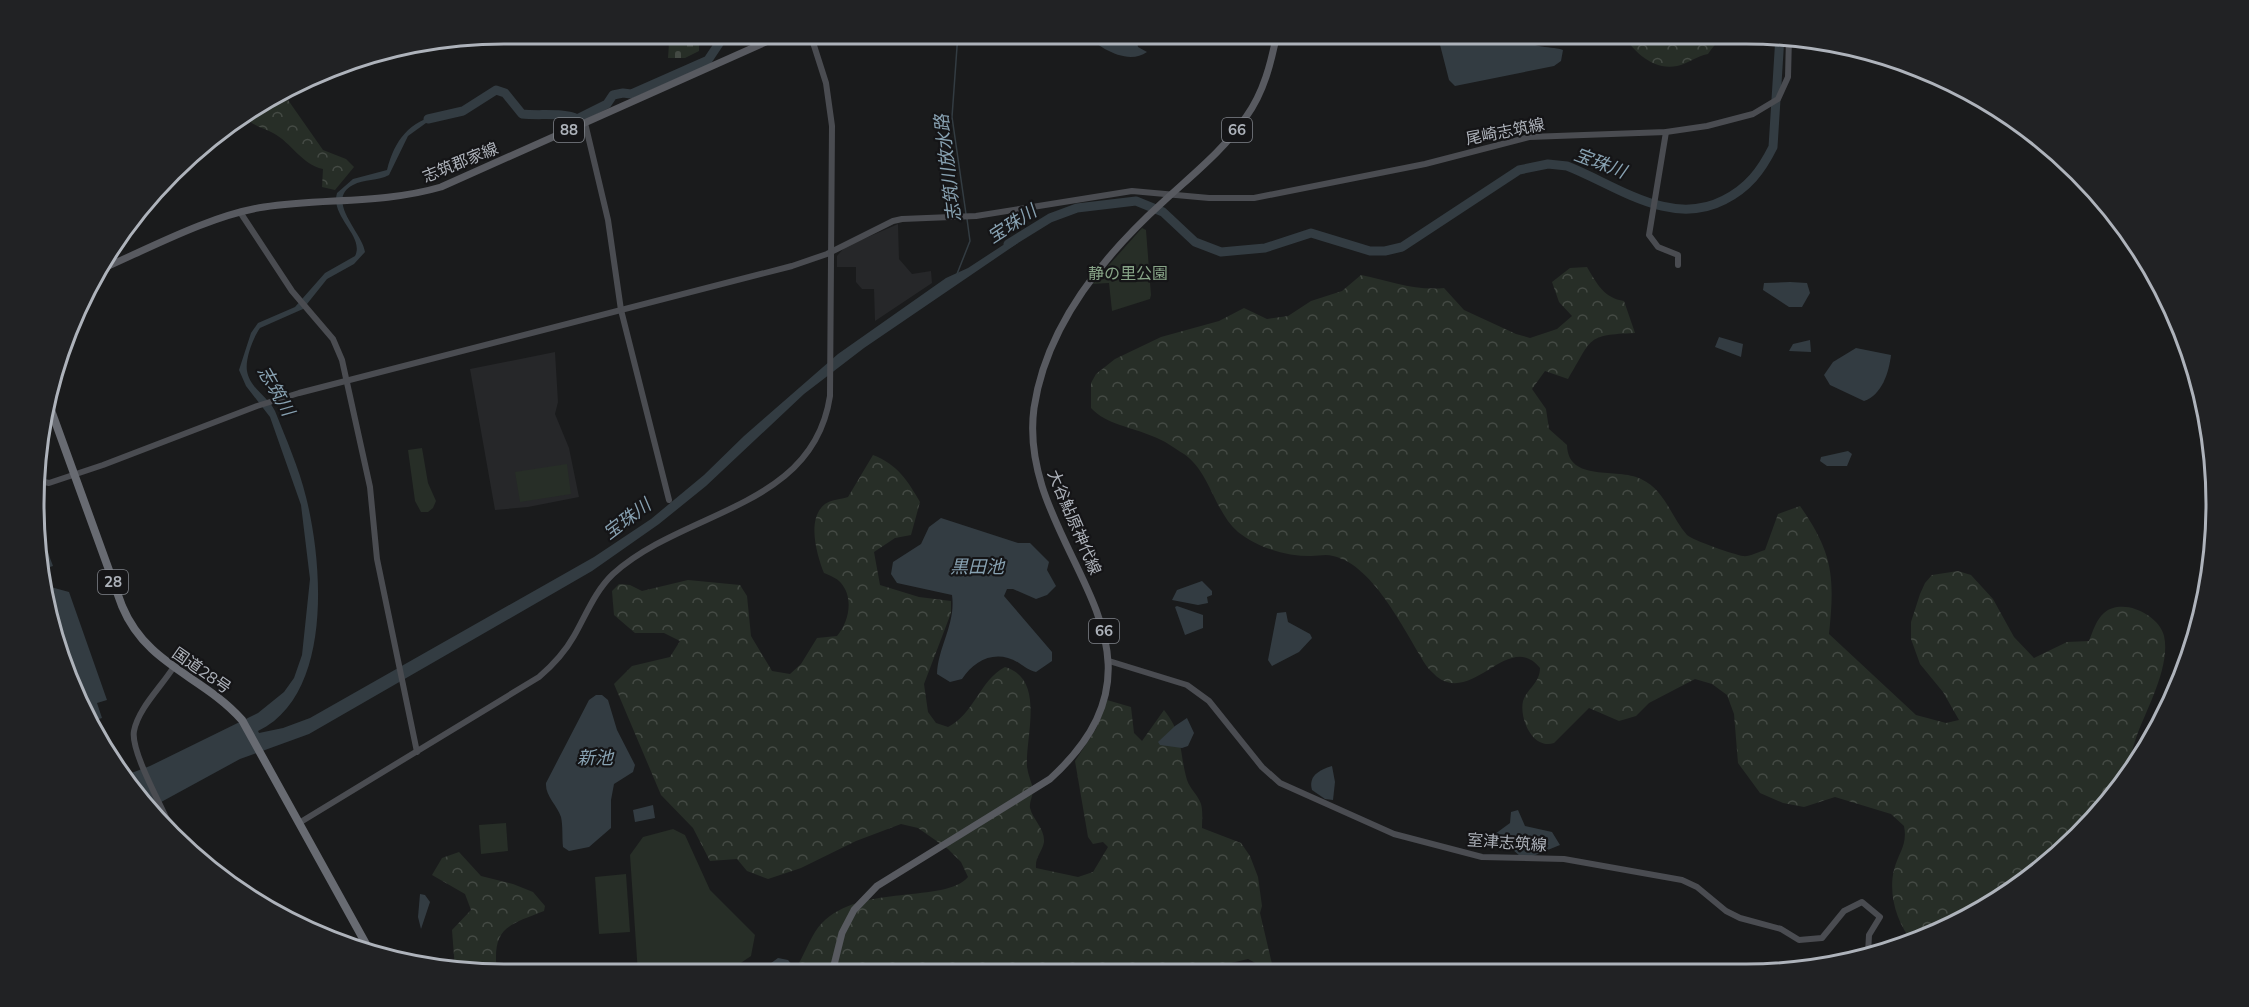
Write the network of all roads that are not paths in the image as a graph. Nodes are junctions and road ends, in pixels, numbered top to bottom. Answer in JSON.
{"nodes":[{"id":1,"x":761,"y":44,"type":"edge"},
{"id":2,"x":814,"y":44,"type":"edge"},
{"id":3,"x":1274,"y":44,"type":"edge"},
{"id":4,"x":1790,"y":45,"type":"edge"},
{"id":5,"x":585,"y":123,"type":"junction"},
{"id":6,"x":1666,"y":132,"type":"junction"},
{"id":7,"x":1171,"y":194,"type":"junction"},
{"id":8,"x":240,"y":212,"type":"junction"},
{"id":9,"x":832,"y":251,"type":"junction"},
{"id":10,"x":110,"y":265,"type":"edge"},
{"id":11,"x":1678,"y":265,"type":"dead end"},
{"id":12,"x":621,"y":310,"type":"junction"},
{"id":13,"x":346,"y":380,"type":"junction"},
{"id":14,"x":52,"y":413,"type":"edge"},
{"id":15,"x":74,"y":475,"type":"junction"},
{"id":16,"x":44,"y":484,"type":"edge"},
{"id":17,"x":669,"y":500,"type":"dead end"},
{"id":18,"x":1109,"y":660,"type":"junction"},
{"id":19,"x":173,"y":668,"type":"junction"},
{"id":20,"x":417,"y":752,"type":"junction"},
{"id":21,"x":166,"y":815,"type":"edge"},
{"id":22,"x":299,"y":822,"type":"junction"},
{"id":23,"x":365,"y":942,"type":"edge"},
{"id":24,"x":1868,"y":947,"type":"edge"},
{"id":25,"x":834,"y":964,"type":"edge"}],
"edges":[{"from":1,"to":5,"type":"main road","name":"志筑郡家線","number":"88"},
{"from":2,"to":9,"type":"street"},
{"from":3,"to":7,"type":"main road","name":"大谷鮎原神代線","number":"66"},
{"from":4,"to":6,"type":"street","name":"尾崎志筑線"},
{"from":5,"to":8,"type":"main road","name":"志筑郡家線","number":"88"},
{"from":5,"to":12,"type":"street"},
{"from":6,"to":7,"type":"street","name":"尾崎志筑線"},
{"from":6,"to":11,"type":"street"},
{"from":7,"to":9,"type":"street","name":"尾崎志筑線"},
{"from":7,"to":18,"type":"main road","name":"大谷鮎原神代線","number":"66"},
{"from":8,"to":10,"type":"main road","name":"志筑郡家線","number":"88"},
{"from":8,"to":13,"type":"street"},
{"from":9,"to":12,"type":"street","name":"尾崎志筑線"},
{"from":9,"to":20,"type":"street"},
{"from":12,"to":13,"type":"street","name":"尾崎志筑線"},
{"from":12,"to":17,"type":"street"},
{"from":13,"to":15,"type":"street","name":"尾崎志筑線"},
{"from":13,"to":20,"type":"street"},
{"from":14,"to":15,"type":"highway","name":"国道28号","number":"28"},
{"from":15,"to":16,"type":"street","name":"尾崎志筑線"},
{"from":15,"to":19,"type":"highway","name":"国道28号","number":"28"},
{"from":18,"to":24,"type":"street","name":"室津志筑線"},
{"from":18,"to":25,"type":"main road","name":"大谷鮎原神代線","number":"66"},
{"from":19,"to":21,"type":"street"},
{"from":19,"to":22,"type":"highway","name":"国道28号","number":"28"},
{"from":20,"to":22,"type":"street"},
{"from":22,"to":23,"type":"highway","name":"国道28号","number":"28"}]}
